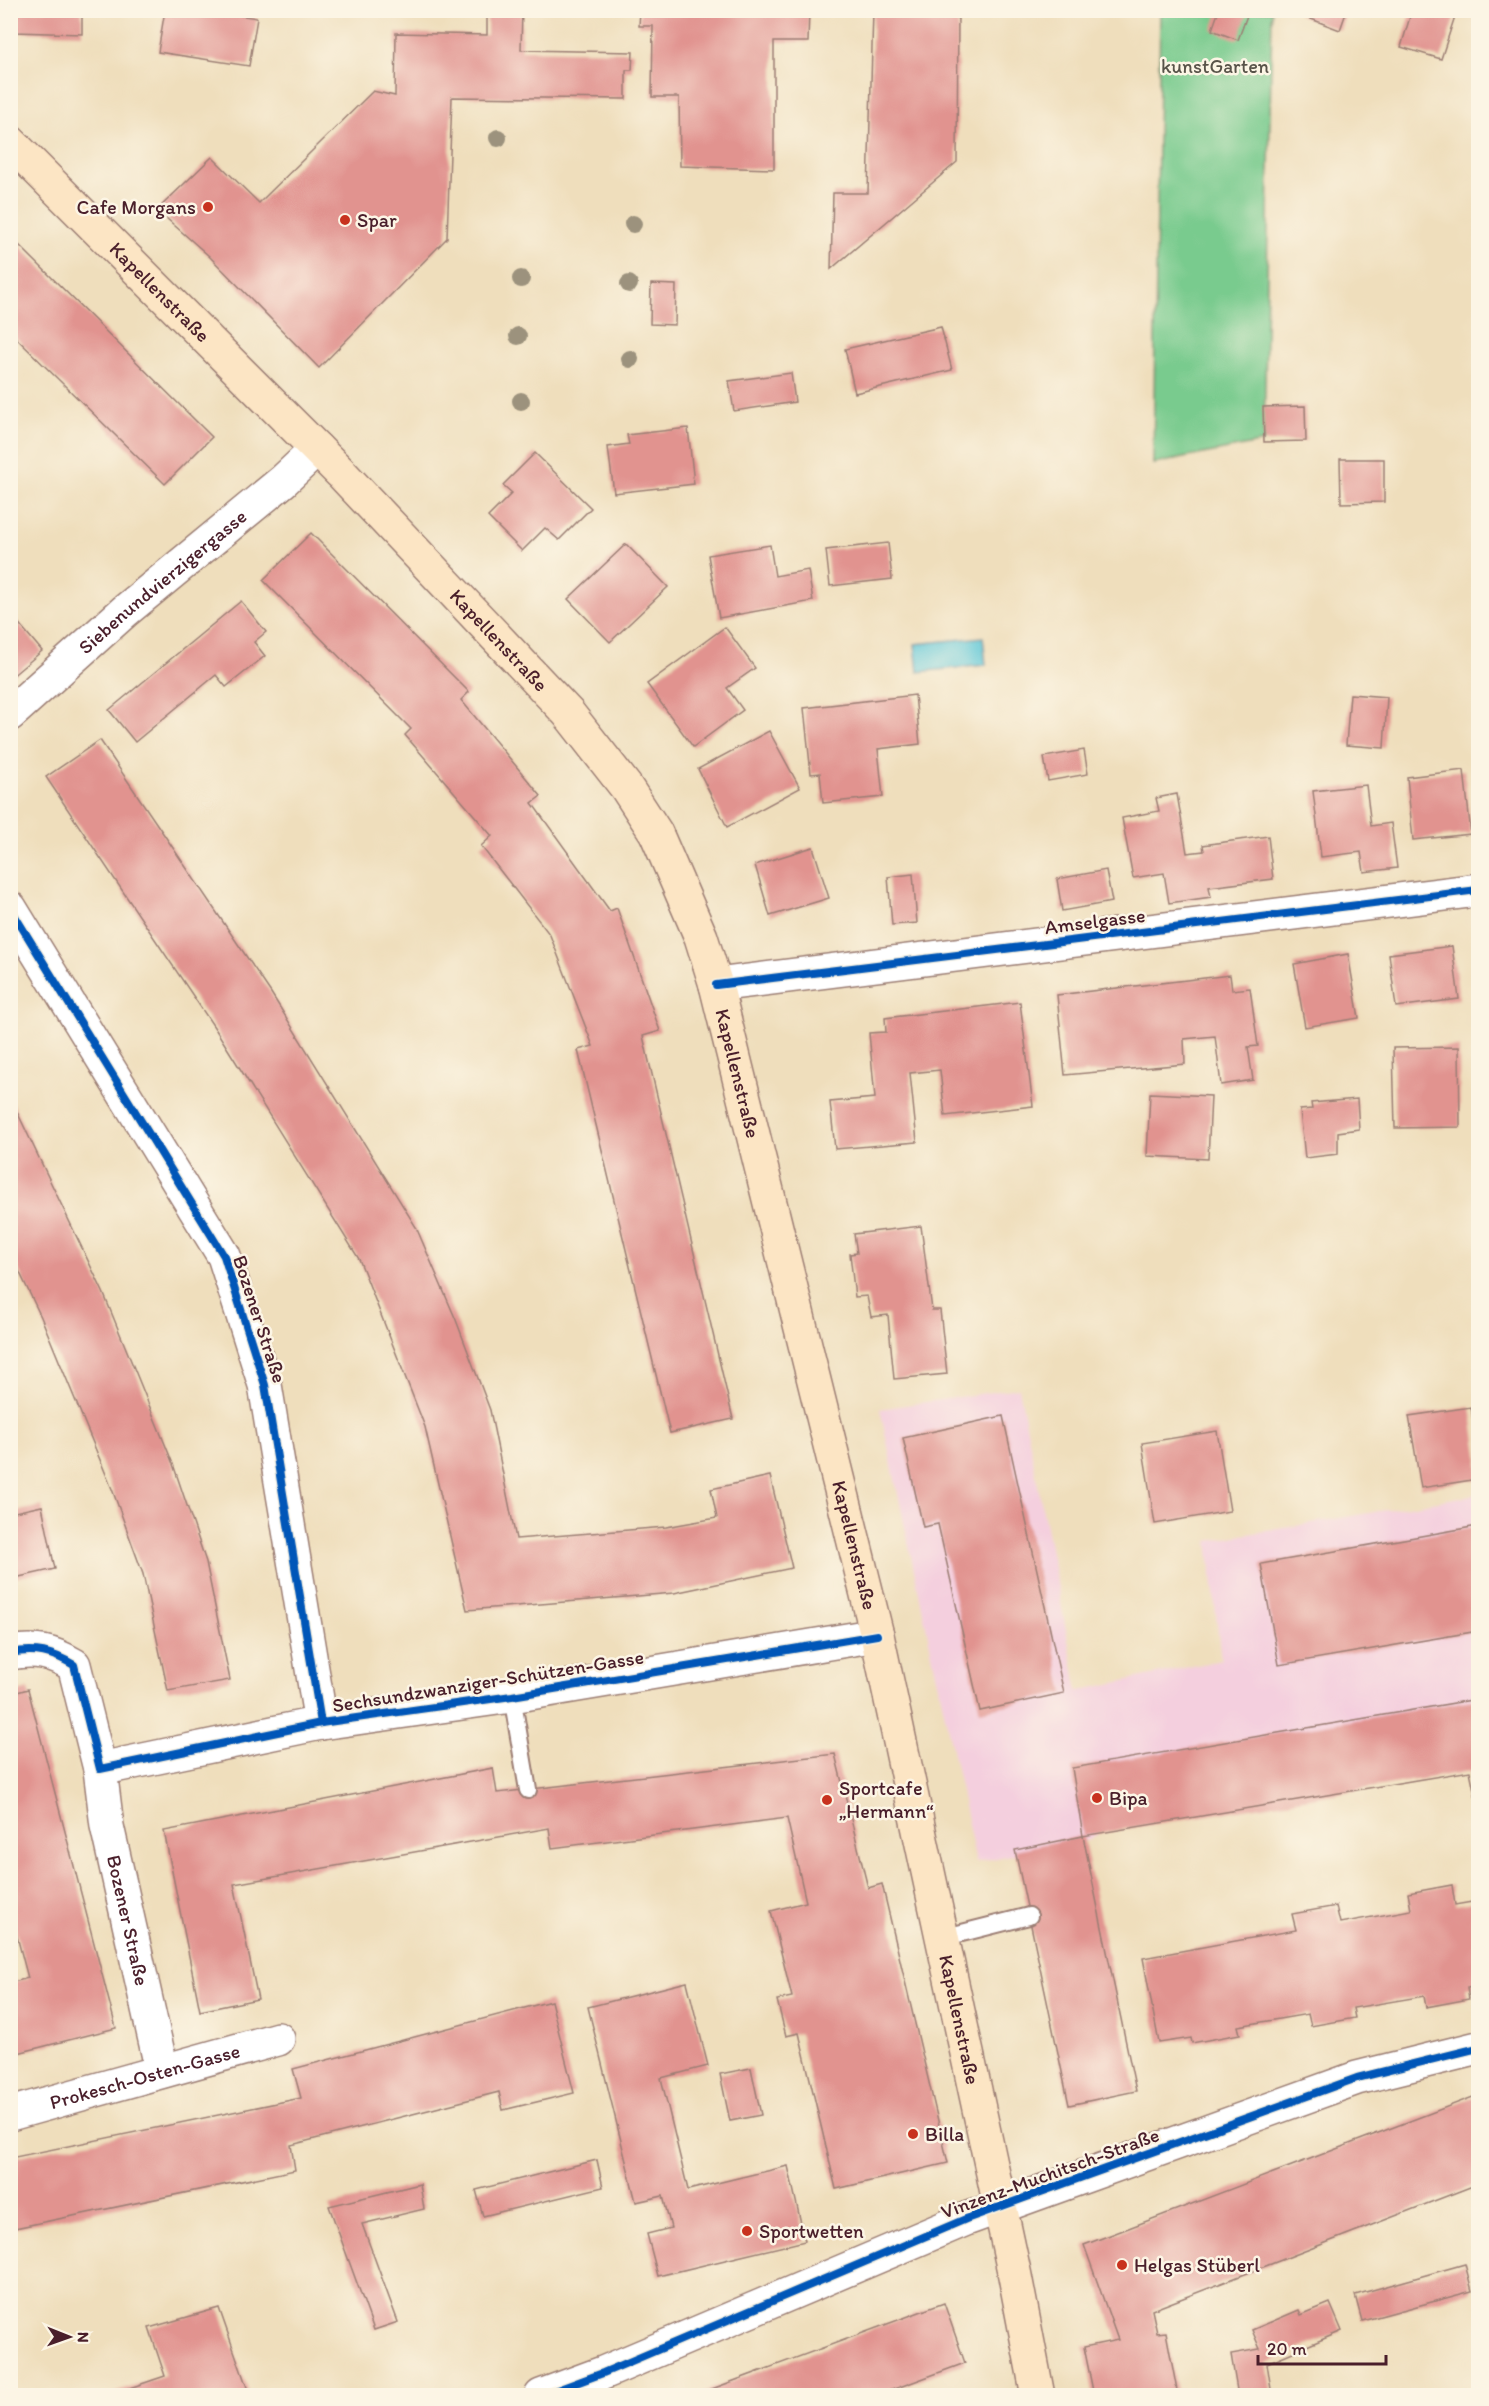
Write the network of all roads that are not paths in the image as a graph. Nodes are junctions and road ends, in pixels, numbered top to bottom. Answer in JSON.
{"nodes":[{"id":1,"x":10,"y":142,"type":"edge"},
{"id":2,"x":317,"y":449,"type":"junction"},
{"id":3,"x":10,"y":714,"type":"edge"},
{"id":4,"x":1479,"y":890,"type":"edge"},
{"id":5,"x":10,"y":908,"type":"edge"},
{"id":6,"x":716,"y":985,"type":"junction"},
{"id":7,"x":877,"y":1635,"type":"junction"},
{"id":8,"x":10,"y":1653,"type":"edge"},
{"id":9,"x":512,"y":1696,"type":"junction"},
{"id":10,"x":321,"y":1723,"type":"junction"},
{"id":11,"x":100,"y":1769,"type":"junction"},
{"id":12,"x":528,"y":1790,"type":"dead end"},
{"id":13,"x":1029,"y":1916,"type":"dead end"},
{"id":14,"x":942,"y":1938,"type":"junction"},
{"id":15,"x":278,"y":2039,"type":"dead end"},
{"id":16,"x":1479,"y":2048,"type":"edge"},
{"id":17,"x":162,"y":2071,"type":"junction"},
{"id":18,"x":10,"y":2114,"type":"edge"},
{"id":19,"x":1001,"y":2208,"type":"junction"},
{"id":20,"x":541,"y":2396,"type":"edge"},
{"id":21,"x":1038,"y":2396,"type":"edge"}],
"edges":[{"from":1,"to":2,"type":"main road","name":"Kapellenstraße"},
{"from":2,"to":3,"type":"street","name":"Siebenundvierzigergasse"},
{"from":2,"to":6,"type":"main road","name":"Kapellenstraße"},
{"from":4,"to":6,"type":"street","name":"Amselgasse"},
{"from":5,"to":10,"type":"street","name":"Bozener Straße"},
{"from":6,"to":7,"type":"main road","name":"Kapellenstraße"},
{"from":7,"to":9,"type":"street","name":"Sechsundzwanziger-Schützen-Gasse"},
{"from":7,"to":14,"type":"main road","name":"Kapellenstraße"},
{"from":8,"to":11,"type":"street"},
{"from":9,"to":10,"type":"street","name":"Sechsundzwanziger-Schützen-Gasse"},
{"from":9,"to":12,"type":"lane"},
{"from":10,"to":11,"type":"street","name":"Sechsundzwanziger-Schützen-Gasse"},
{"from":11,"to":17,"type":"street","name":"Bozener Straße"},
{"from":13,"to":14,"type":"lane"},
{"from":14,"to":19,"type":"main road","name":"Kapellenstraße"},
{"from":15,"to":17,"type":"street","name":"Prokesch-Osten-Gasse"},
{"from":16,"to":19,"type":"street","name":"Vinzenz-Muchitsch-Straße"},
{"from":17,"to":18,"type":"street","name":"Prokesch-Osten-Gasse"},
{"from":19,"to":20,"type":"street","name":"Vinzenz-Muchitsch-Straße"},
{"from":19,"to":21,"type":"main road","name":"Kapellenstraße"}]}
